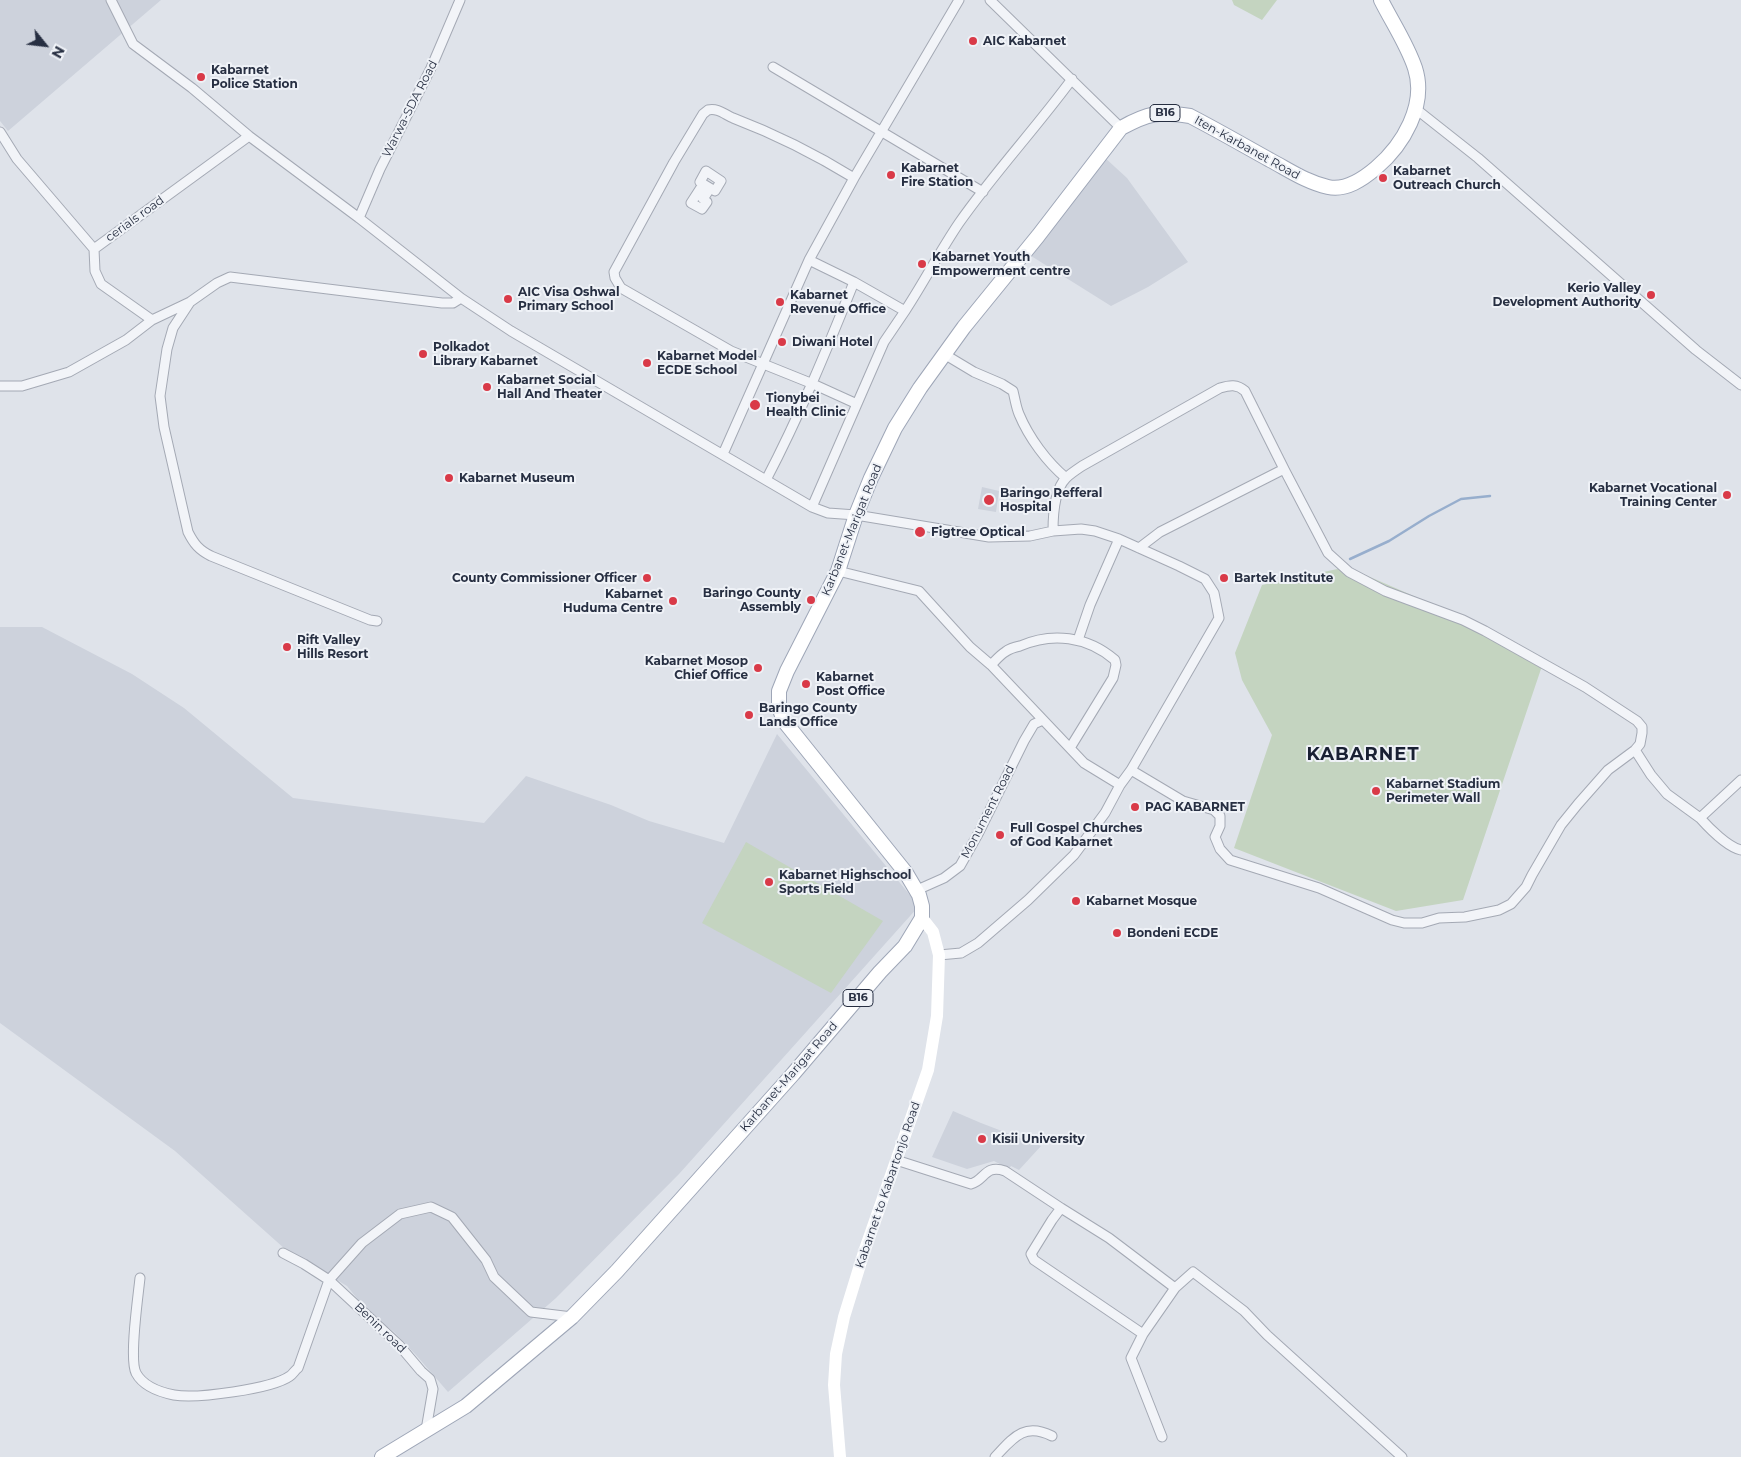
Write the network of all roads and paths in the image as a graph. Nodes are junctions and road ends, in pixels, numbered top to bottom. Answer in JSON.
{"nodes":[{"id":1,"x":111,"y":0,"type":"edge"},
{"id":2,"x":460,"y":0,"type":"edge"},
{"id":3,"x":960,"y":0,"type":"edge"},
{"id":4,"x":990,"y":0,"type":"edge"},
{"id":5,"x":1381,"y":0,"type":"edge"},
{"id":6,"x":773,"y":67,"type":"dead end"},
{"id":7,"x":1072,"y":79,"type":"junction"},
{"id":8,"x":1416,"y":109,"type":"junction"},
{"id":9,"x":1121,"y":128,"type":"junction"},
{"id":10,"x":0,"y":132,"type":"edge"},
{"id":11,"x":882,"y":132,"type":"junction"},
{"id":12,"x":249,"y":136,"type":"junction"},
{"id":13,"x":854,"y":178,"type":"junction"},
{"id":14,"x":983,"y":192,"type":"junction"},
{"id":15,"x":359,"y":218,"type":"junction"},
{"id":16,"x":94,"y":249,"type":"junction"},
{"id":17,"x":808,"y":260,"type":"junction"},
{"id":18,"x":854,"y":282,"type":"junction"},
{"id":19,"x":461,"y":298,"type":"junction"},
{"id":20,"x":190,"y":302,"type":"junction"},
{"id":21,"x":905,"y":311,"type":"junction"},
{"id":22,"x":152,"y":320,"type":"junction"},
{"id":23,"x":944,"y":354,"type":"junction"},
{"id":24,"x":762,"y":364,"type":"junction"},
{"id":25,"x":813,"y":384,"type":"junction"},
{"id":26,"x":1741,"y":384,"type":"edge"},
{"id":27,"x":0,"y":386,"type":"edge"},
{"id":28,"x":857,"y":404,"type":"junction"},
{"id":29,"x":895,"y":428,"type":"joint"},
{"id":30,"x":723,"y":454,"type":"junction"},
{"id":31,"x":1284,"y":469,"type":"junction"},
{"id":32,"x":1066,"y":478,"type":"junction"},
{"id":33,"x":766,"y":480,"type":"junction"},
{"id":34,"x":812,"y":507,"type":"junction"},
{"id":35,"x":856,"y":516,"type":"junction"},
{"id":36,"x":1053,"y":531,"type":"junction"},
{"id":37,"x":1119,"y":539,"type":"junction"},
{"id":38,"x":1140,"y":548,"type":"junction"},
{"id":39,"x":838,"y":570,"type":"junction"},
{"id":40,"x":377,"y":621,"type":"dead end"},
{"id":41,"x":1078,"y":640,"type":"junction"},
{"id":42,"x":991,"y":665,"type":"junction"},
{"id":43,"x":1043,"y":720,"type":"junction"},
{"id":44,"x":1070,"y":748,"type":"junction"},
{"id":45,"x":1635,"y":750,"type":"junction"},
{"id":46,"x":1131,"y":770,"type":"junction"},
{"id":47,"x":1741,"y":780,"type":"edge"},
{"id":48,"x":1120,"y":785,"type":"junction"},
{"id":49,"x":1700,"y":818,"type":"junction"},
{"id":50,"x":1741,"y":850,"type":"edge"},
{"id":51,"x":917,"y":890,"type":"junction"},
{"id":52,"x":922,"y":918,"type":"junction"},
{"id":53,"x":940,"y":955,"type":"junction"},
{"id":54,"x":896,"y":1160,"type":"junction"},
{"id":55,"x":1062,"y":1208,"type":"junction"},
{"id":56,"x":283,"y":1253,"type":"dead end"},
{"id":57,"x":140,"y":1278,"type":"dead end"},
{"id":58,"x":329,"y":1280,"type":"junction"},
{"id":59,"x":1175,"y":1288,"type":"junction"},
{"id":60,"x":572,"y":1317,"type":"junction"},
{"id":61,"x":1143,"y":1334,"type":"junction"},
{"id":62,"x":426,"y":1430,"type":"junction"},
{"id":63,"x":1052,"y":1436,"type":"dead end"},
{"id":64,"x":1162,"y":1437,"type":"dead end"},
{"id":65,"x":382,"y":1457,"type":"edge"},
{"id":66,"x":840,"y":1457,"type":"edge"},
{"id":67,"x":995,"y":1457,"type":"edge"},
{"id":68,"x":1402,"y":1457,"type":"edge"}],
"edges":[{"from":1,"to":12,"type":"street"},
{"from":2,"to":15,"type":"street","name":"Warwa-SDA Road"},
{"from":3,"to":11,"type":"street"},
{"from":4,"to":7,"type":"street"},
{"from":5,"to":8,"type":"main road","name":"Iten-Karbanet Road","number":"B16"},
{"from":6,"to":11,"type":"street"},
{"from":7,"to":9,"type":"street"},
{"from":7,"to":14,"type":"street"},
{"from":8,"to":9,"type":"main road","name":"Iten-Karbanet Road","number":"B16"},
{"from":8,"to":26,"type":"street"},
{"from":9,"to":23,"type":"main road","name":"Iten-Karbanet Road","number":"B16"},
{"from":10,"to":16,"type":"street","name":"cerials road"},
{"from":11,"to":13,"type":"street"},
{"from":11,"to":14,"type":"street"},
{"from":12,"to":15,"type":"street"},
{"from":12,"to":16,"type":"street","name":"cerials road"},
{"from":13,"to":17,"type":"street"},
{"from":13,"to":24,"type":"street"},
{"from":14,"to":21,"type":"street"},
{"from":15,"to":19,"type":"street"},
{"from":16,"to":22,"type":"street"},
{"from":17,"to":18,"type":"street"},
{"from":17,"to":24,"type":"street"},
{"from":18,"to":21,"type":"street"},
{"from":18,"to":25,"type":"street"},
{"from":19,"to":20,"type":"street"},
{"from":19,"to":30,"type":"street"},
{"from":20,"to":22,"type":"street"},
{"from":20,"to":40,"type":"street"},
{"from":21,"to":28,"type":"street"},
{"from":22,"to":27,"type":"street"},
{"from":23,"to":29,"type":"main road","name":"Iten-Karbanet Road","number":"B16"},
{"from":23,"to":32,"type":"street"},
{"from":24,"to":25,"type":"street"},
{"from":24,"to":30,"type":"street"},
{"from":25,"to":28,"type":"street"},
{"from":25,"to":33,"type":"street"},
{"from":28,"to":34,"type":"street"},
{"from":29,"to":35,"type":"main road","name":"Karbanet-Marigat Road","number":"B16"},
{"from":30,"to":33,"type":"street"},
{"from":31,"to":32,"type":"street"},
{"from":31,"to":38,"type":"street"},
{"from":31,"to":45,"type":"street"},
{"from":32,"to":36,"type":"street"},
{"from":33,"to":34,"type":"street"},
{"from":34,"to":35,"type":"street"},
{"from":35,"to":36,"type":"street"},
{"from":35,"to":39,"type":"main road","name":"Karbanet-Marigat Road","number":"B16"},
{"from":36,"to":37,"type":"street"},
{"from":37,"to":38,"type":"street"},
{"from":37,"to":41,"type":"street"},
{"from":38,"to":46,"type":"street"},
{"from":39,"to":42,"type":"street"},
{"from":39,"to":51,"type":"main road","name":"Karbanet-Marigat Road","number":"B16"},
{"from":41,"to":42,"type":"street"},
{"from":41,"to":44,"type":"street"},
{"from":42,"to":43,"type":"street"},
{"from":43,"to":44,"type":"street"},
{"from":43,"to":51,"type":"street","name":"Monument Road"},
{"from":44,"to":48,"type":"street"},
{"from":45,"to":46,"type":"street"},
{"from":45,"to":49,"type":"street"},
{"from":46,"to":48,"type":"street"},
{"from":47,"to":49,"type":"street"},
{"from":48,"to":53,"type":"street"},
{"from":49,"to":50,"type":"street"},
{"from":51,"to":52,"type":"main road","name":"Karbanet-Marigat Road","number":"B16"},
{"from":52,"to":53,"type":"main road","name":"Kabarnet to Kabartonjo Road"},
{"from":52,"to":60,"type":"main road","name":"Karbanet-Marigat Road","number":"B16"},
{"from":53,"to":54,"type":"main road","name":"Kabarnet to Kabartonjo Road"},
{"from":54,"to":55,"type":"street"},
{"from":54,"to":66,"type":"main road","name":"Kabarnet to Kabartonjo Road"},
{"from":55,"to":59,"type":"street"},
{"from":55,"to":61,"type":"street"},
{"from":56,"to":58,"type":"street","name":"Benin road"},
{"from":57,"to":58,"type":"street"},
{"from":58,"to":60,"type":"street"},
{"from":58,"to":62,"type":"street","name":"Benin road"},
{"from":59,"to":61,"type":"street"},
{"from":59,"to":68,"type":"street"},
{"from":60,"to":62,"type":"main road","name":"Karbanet-Marigat Road","number":"B16"},
{"from":61,"to":64,"type":"street"},
{"from":62,"to":65,"type":"main road","name":"Karbanet-Marigat Road","number":"B16"},
{"from":63,"to":67,"type":"street"}]}
